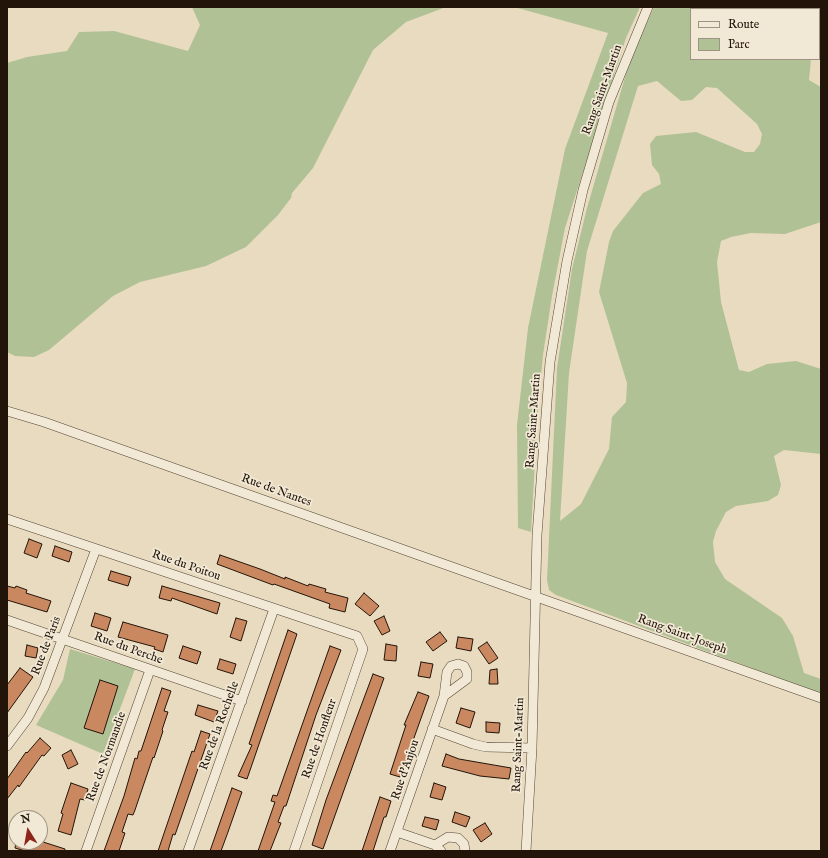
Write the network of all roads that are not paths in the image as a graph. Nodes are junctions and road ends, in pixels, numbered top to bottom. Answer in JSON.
{"nodes":[{"id":1,"x":648,"y":7,"type":"edge"},
{"id":2,"x":7,"y":411,"type":"edge"},
{"id":3,"x":7,"y":519,"type":"edge"},
{"id":4,"x":96,"y":549,"type":"junction"},
{"id":5,"x":536,"y":596,"type":"junction"},
{"id":6,"x":274,"y":609,"type":"junction"},
{"id":7,"x":7,"y":620,"type":"edge"},
{"id":8,"x":357,"y":636,"type":"joint"},
{"id":9,"x":63,"y":639,"type":"junction"},
{"id":10,"x":150,"y":670,"type":"junction"},
{"id":11,"x":444,"y":696,"type":"dead end"},
{"id":12,"x":821,"y":698,"type":"edge"},
{"id":13,"x":242,"y":701,"type":"junction"},
{"id":14,"x":432,"y":729,"type":"junction"},
{"id":15,"x":7,"y":746,"type":"edge"},
{"id":16,"x":532,"y":748,"type":"junction"},
{"id":17,"x":397,"y":832,"type":"junction"},
{"id":18,"x":438,"y":848,"type":"edge"},
{"id":19,"x":86,"y":851,"type":"edge"},
{"id":20,"x":188,"y":851,"type":"edge"},
{"id":21,"x":294,"y":851,"type":"edge"},
{"id":22,"x":390,"y":851,"type":"edge"},
{"id":23,"x":465,"y":851,"type":"edge"},
{"id":24,"x":526,"y":851,"type":"edge"}],
"edges":[{"from":1,"to":5,"type":"street","name":"Rang Saint-Martin"},
{"from":2,"to":5,"type":"street","name":"Rue de Nantes"},
{"from":3,"to":4,"type":"street","name":"Rue du Poitou"},
{"from":4,"to":6,"type":"street","name":"Rue du Poitou"},
{"from":4,"to":9,"type":"street","name":"Rue de Paris"},
{"from":5,"to":12,"type":"street","name":"Rang Saint-Joseph"},
{"from":5,"to":16,"type":"street","name":"Rang Saint-Martin"},
{"from":6,"to":8,"type":"street","name":"Rue du Poitou"},
{"from":6,"to":13,"type":"street","name":"Rue de la Rochelle"},
{"from":7,"to":9,"type":"street","name":"Rue du Perche"},
{"from":8,"to":21,"type":"street","name":"Rue de Honfleur"},
{"from":9,"to":10,"type":"street","name":"Rue du Perche"},
{"from":9,"to":15,"type":"street","name":"Rue de Paris"},
{"from":10,"to":13,"type":"street","name":"Rue du Perche"},
{"from":10,"to":19,"type":"street","name":"Rue de Normandie"},
{"from":11,"to":14,"type":"street","name":"Rue d'Anjou"},
{"from":13,"to":20,"type":"street","name":"Rue de la Rochelle"},
{"from":14,"to":16,"type":"street"},
{"from":14,"to":17,"type":"street","name":"Rue d'Anjou"},
{"from":16,"to":24,"type":"street","name":"Rang Saint-Martin"},
{"from":17,"to":18,"type":"street"},
{"from":17,"to":22,"type":"street","name":"Rue d'Anjou"},
{"from":18,"to":23,"type":"street"}]}
